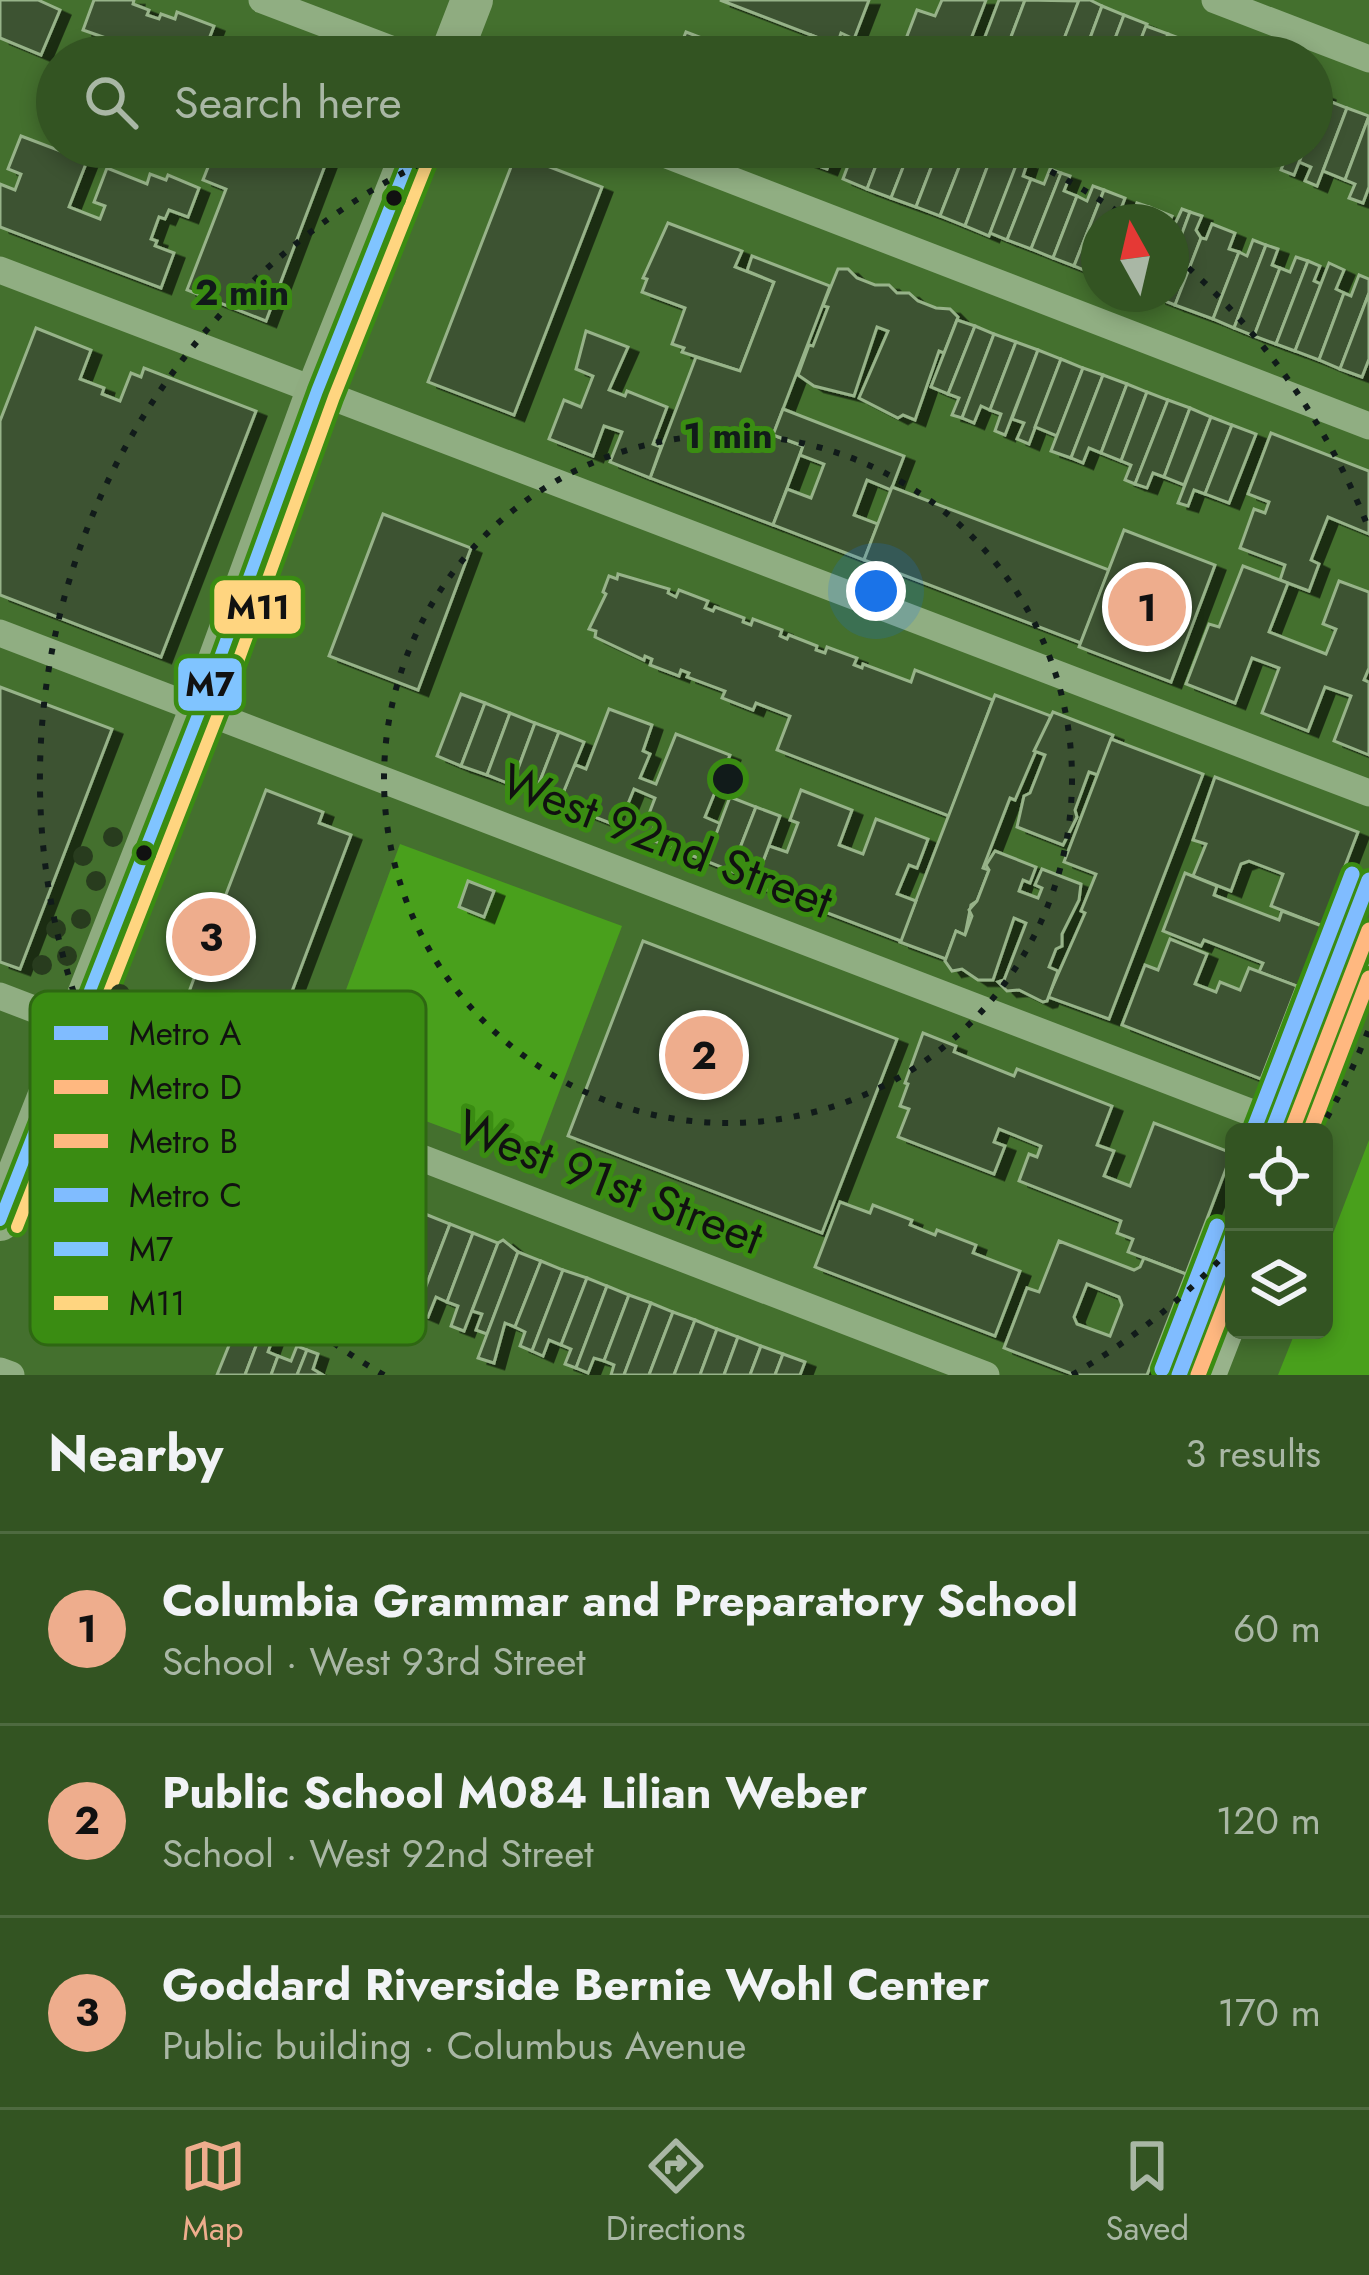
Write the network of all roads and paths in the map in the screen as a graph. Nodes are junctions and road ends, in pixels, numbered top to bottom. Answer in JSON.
{"nodes":[{"id":1,"x":262,"y":0,"type":"edge"},
{"id":2,"x":472,"y":0,"type":"edge"},
{"id":3,"x":1215,"y":0,"type":"edge"},
{"id":4,"x":357,"y":36,"type":"edge"},
{"id":5,"x":457,"y":36,"type":"edge"},
{"id":6,"x":1309,"y":36,"type":"edge"},
{"id":7,"x":1333,"y":45,"type":"edge"},
{"id":8,"x":1369,"y":59,"type":"edge"},
{"id":9,"x":406,"y":168,"type":"edge"},
{"id":10,"x":700,"y":168,"type":"edge"},
{"id":11,"x":0,"y":270,"type":"edge"},
{"id":12,"x":316,"y":391,"type":"junction"},
{"id":13,"x":1369,"y":426,"type":"edge"},
{"id":14,"x":0,"y":634,"type":"edge"},
{"id":15,"x":200,"y":710,"type":"junction"},
{"id":16,"x":1369,"y":793,"type":"edge"},
{"id":17,"x":1369,"y":958,"type":"edge"},
{"id":18,"x":91,"y":991,"type":"edge"},
{"id":19,"x":0,"y":996,"type":"edge"},
{"id":20,"x":30,"y":1008,"type":"edge"},
{"id":21,"x":1278,"y":1123,"type":"edge"},
{"id":22,"x":1305,"y":1123,"type":"edge"},
{"id":23,"x":30,"y":1144,"type":"edge"},
{"id":24,"x":426,"y":1160,"type":"edge"},
{"id":25,"x":0,"y":1220,"type":"edge"},
{"id":26,"x":1225,"y":1331,"type":"edge"},
{"id":27,"x":0,"y":1371,"type":"edge"},
{"id":28,"x":10,"y":1375,"type":"edge"},
{"id":29,"x":986,"y":1375,"type":"edge"},
{"id":30,"x":1208,"y":1375,"type":"edge"}],
"edges":[{"from":1,"to":4,"type":"street"},
{"from":2,"to":5,"type":"main road"},
{"from":3,"to":6,"type":"street"},
{"from":7,"to":8,"type":"street"},
{"from":9,"to":12,"type":"main road"},
{"from":10,"to":13,"type":"street"},
{"from":11,"to":12,"type":"street"},
{"from":12,"to":15,"type":"main road"},
{"from":12,"to":16,"type":"street"},
{"from":14,"to":15,"type":"street","name":"West 92nd Street"},
{"from":15,"to":18,"type":"main road"},
{"from":15,"to":21,"type":"street","name":"West 92nd Street"},
{"from":17,"to":22,"type":"main road"},
{"from":19,"to":20,"type":"street","name":"West 91st Street"},
{"from":23,"to":25,"type":"main road"},
{"from":24,"to":29,"type":"street","name":"West 91st Street"},
{"from":26,"to":30,"type":"main road"},
{"from":27,"to":28,"type":"street"}]}
